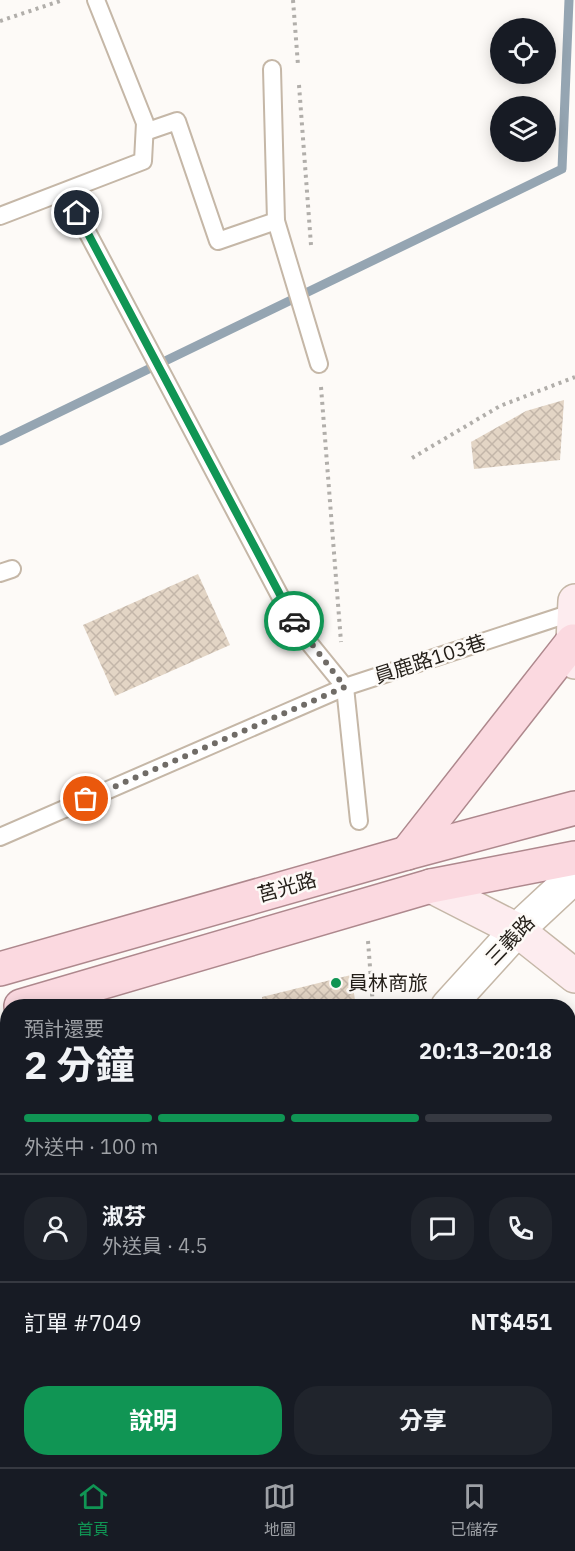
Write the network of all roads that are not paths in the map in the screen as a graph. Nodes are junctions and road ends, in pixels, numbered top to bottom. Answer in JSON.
{"nodes":[{"id":1,"x":96,"y":0,"type":"edge"},
{"id":2,"x":272,"y":69,"type":"dead end"},
{"id":3,"x":145,"y":132,"type":"junction"},
{"id":4,"x":66,"y":192,"type":"junction"},
{"id":5,"x":0,"y":216,"type":"edge"},
{"id":6,"x":276,"y":221,"type":"junction"},
{"id":7,"x":319,"y":364,"type":"road end"},
{"id":8,"x":575,"y":601,"type":"edge"},
{"id":9,"x":574,"y":638,"type":"edge"},
{"id":10,"x":345,"y":687,"type":"junction"},
{"id":11,"x":575,"y":808,"type":"edge"},
{"id":12,"x":358,"y":821,"type":"dead end"},
{"id":13,"x":0,"y":837,"type":"edge"},
{"id":14,"x":407,"y":853,"type":"junction"},
{"id":15,"x":575,"y":858,"type":"edge"},
{"id":16,"x":575,"y":876,"type":"edge"},
{"id":17,"x":431,"y":886,"type":"junction"},
{"id":18,"x":517,"y":930,"type":"junction"},
{"id":19,"x":0,"y":969,"type":"edge"},
{"id":20,"x":575,"y":976,"type":"edge"},
{"id":21,"x":45,"y":999,"type":"edge"},
{"id":22,"x":454,"y":999,"type":"edge"}],
"edges":[{"from":1,"to":3,"type":"lane"},
{"from":2,"to":6,"type":"lane"},
{"from":3,"to":4,"type":"lane"},
{"from":3,"to":6,"type":"lane"},
{"from":4,"to":5,"type":"lane"},
{"from":4,"to":10,"type":"lane"},
{"from":6,"to":7,"type":"lane"},
{"from":8,"to":9,"type":"street"},
{"from":9,"to":10,"type":"lane","name":"員鹿路103巷"},
{"from":9,"to":14,"type":"main road"},
{"from":10,"to":12,"type":"lane"},
{"from":10,"to":13,"type":"lane","name":"員鹿路103巷"},
{"from":11,"to":14,"type":"main road","name":"莒光路"},
{"from":14,"to":19,"type":"main road","name":"莒光路"},
{"from":15,"to":17,"type":"main road","name":"莒光路"},
{"from":16,"to":18,"type":"street","name":"三義路"},
{"from":17,"to":18,"type":"street"},
{"from":17,"to":21,"type":"main road","name":"莒光路"},
{"from":18,"to":20,"type":"street"},
{"from":18,"to":22,"type":"street","name":"三義路"}]}
